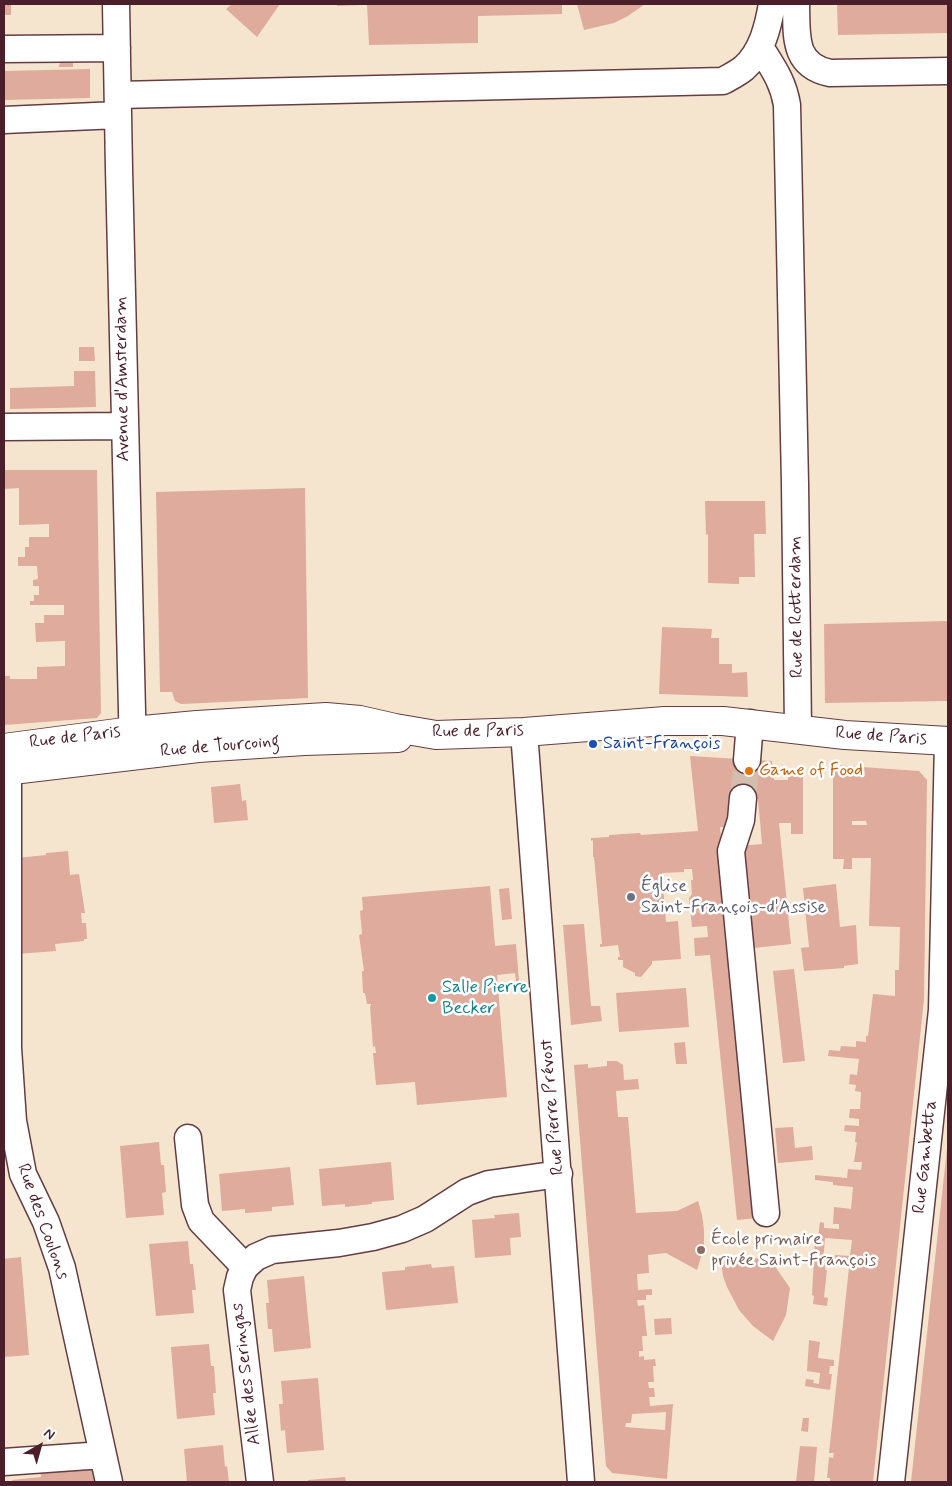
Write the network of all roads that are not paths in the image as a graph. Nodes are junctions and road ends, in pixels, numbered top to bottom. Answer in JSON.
{"nodes":[{"id":1,"x":116,"y":4,"type":"edge"},
{"id":2,"x":772,"y":4,"type":"edge"},
{"id":3,"x":796,"y":4,"type":"edge"},
{"id":4,"x":760,"y":47,"type":"junction"},
{"id":5,"x":117,"y":48,"type":"junction"},
{"id":6,"x":4,"y":49,"type":"edge"},
{"id":7,"x":948,"y":71,"type":"edge"},
{"id":8,"x":118,"y":105,"type":"junction"},
{"id":9,"x":4,"y":120,"type":"edge"},
{"id":10,"x":124,"y":426,"type":"junction"},
{"id":11,"x":4,"y":427,"type":"edge"},
{"id":12,"x":750,"y":724,"type":"junction"},
{"id":13,"x":798,"y":730,"type":"junction"},
{"id":14,"x":524,"y":732,"type":"junction"},
{"id":15,"x":948,"y":741,"type":"edge"},
{"id":16,"x":133,"y":743,"type":"junction"},
{"id":17,"x":6,"y":759,"type":"edge"},
{"id":18,"x":747,"y":760,"type":"tunnel mouth"},
{"id":19,"x":743,"y":798,"type":"tunnel mouth"},
{"id":20,"x":188,"y":1138,"type":"dead end"},
{"id":21,"x":559,"y":1174,"type":"junction"},
{"id":22,"x":766,"y":1213,"type":"dead end"},
{"id":23,"x":245,"y":1267,"type":"junction"},
{"id":24,"x":103,"y":1456,"type":"junction"},
{"id":25,"x":4,"y":1462,"type":"edge"},
{"id":26,"x":109,"y":1482,"type":"edge"},
{"id":27,"x":260,"y":1482,"type":"edge"},
{"id":28,"x":581,"y":1482,"type":"edge"},
{"id":29,"x":891,"y":1482,"type":"edge"}],
"edges":[{"from":1,"to":5,"type":"street","name":"Avenue d'Amsterdam"},
{"from":2,"to":4,"type":"street"},
{"from":3,"to":7,"type":"street"},
{"from":4,"to":8,"type":"street"},
{"from":4,"to":13,"type":"street","name":"Rue de Rotterdam"},
{"from":5,"to":6,"type":"street"},
{"from":5,"to":8,"type":"street","name":"Avenue d'Amsterdam"},
{"from":8,"to":9,"type":"street"},
{"from":8,"to":10,"type":"street","name":"Avenue d'Amsterdam"},
{"from":10,"to":11,"type":"street"},
{"from":10,"to":16,"type":"street","name":"Avenue d'Amsterdam"},
{"from":12,"to":13,"type":"main road","name":"Rue de Paris"},
{"from":12,"to":14,"type":"main road","name":"Rue de Paris"},
{"from":12,"to":18,"type":"street"},
{"from":13,"to":15,"type":"main road","name":"Rue de Paris"},
{"from":14,"to":16,"type":"main road","name":"Rue de Paris"},
{"from":14,"to":21,"type":"street","name":"Rue Pierre Prévost"},
{"from":15,"to":29,"type":"street","name":"Rue Gambetta"},
{"from":16,"to":17,"type":"main road","name":"Rue de Paris"},
{"from":17,"to":24,"type":"street","name":"Rue des Coulons"},
{"from":19,"to":22,"type":"street"},
{"from":20,"to":23,"type":"street"},
{"from":21,"to":23,"type":"street"},
{"from":21,"to":28,"type":"street","name":"Rue Pierre Prévost"},
{"from":23,"to":27,"type":"street","name":"Allée des Seringas"},
{"from":24,"to":25,"type":"street"},
{"from":24,"to":26,"type":"street","name":"Rue des Coulons"}]}
